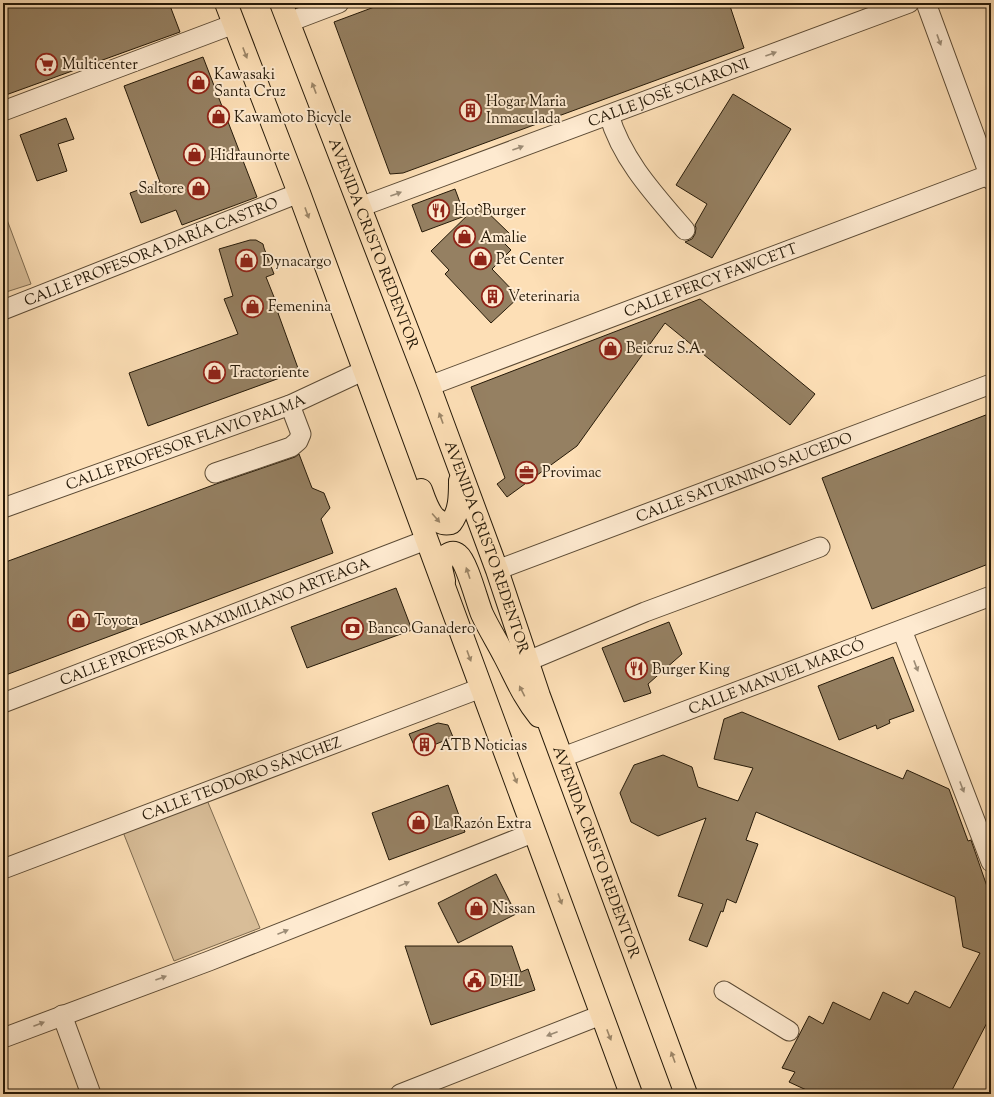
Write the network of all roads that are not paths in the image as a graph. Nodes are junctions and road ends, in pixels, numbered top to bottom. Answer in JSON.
{"nodes":[{"id":1,"x":226,"y":3,"type":"edge"},
{"id":2,"x":339,"y":3,"type":"edge"},
{"id":3,"x":909,"y":3,"type":"edge"},
{"id":4,"x":926,"y":3,"type":"edge"},
{"id":5,"x":285,"y":12,"type":"edge"},
{"id":6,"x":234,"y":24,"type":"junction"},
{"id":7,"x":3,"y":111,"type":"edge"},
{"id":8,"x":609,"y":115,"type":"junction"},
{"id":9,"x":990,"y":176,"type":"edge"},
{"id":10,"x":299,"y":193,"type":"junction"},
{"id":11,"x":360,"y":207,"type":"junction"},
{"id":12,"x":685,"y":230,"type":"dead end"},
{"id":13,"x":3,"y":310,"type":"edge"},
{"id":14,"x":355,"y":344,"type":"junction"},
{"id":15,"x":365,"y":370,"type":"junction"},
{"id":16,"x":991,"y":384,"type":"edge"},
{"id":17,"x":429,"y":386,"type":"junction"},
{"id":18,"x":290,"y":405,"type":"junction"},
{"id":19,"x":459,"y":467,"type":"junction"},
{"id":20,"x":215,"y":473,"type":"dead end"},
{"id":21,"x":3,"y":508,"type":"edge"},
{"id":22,"x":426,"y":540,"type":"junction"},
{"id":23,"x":820,"y":547,"type":"dead end"},
{"id":24,"x":496,"y":570,"type":"junction"},
{"id":25,"x":991,"y":596,"type":"edge"},
{"id":26,"x":448,"y":600,"type":"junction"},
{"id":27,"x":902,"y":630,"type":"junction"},
{"id":28,"x":528,"y":661,"type":"junction"},
{"id":29,"x":481,"y":688,"type":"junction"},
{"id":30,"x":3,"y":703,"type":"edge"},
{"id":31,"x":554,"y":733,"type":"junction"},
{"id":32,"x":563,"y":757,"type":"junction"},
{"id":33,"x":535,"y":832,"type":"junction"},
{"id":34,"x":991,"y":862,"type":"edge"},
{"id":35,"x":3,"y":869,"type":"edge"},
{"id":36,"x":724,"y":991,"type":"dead end"},
{"id":37,"x":62,"y":1015,"type":"junction"},
{"id":38,"x":601,"y":1015,"type":"junction"},
{"id":39,"x":789,"y":1031,"type":"dead end"},
{"id":40,"x":3,"y":1038,"type":"edge"},
{"id":41,"x":91,"y":1094,"type":"edge"},
{"id":42,"x":400,"y":1094,"type":"edge"},
{"id":43,"x":631,"y":1094,"type":"edge"},
{"id":44,"x":686,"y":1094,"type":"edge"}],
"edges":[{"from":1,"to":6,"type":"main road"},
{"from":2,"to":5,"type":"street"},
{"from":8,"to":3,"type":"street","name":"CALLE JOSÉ SCIARONI","one_way":true},
{"from":4,"to":9,"type":"street","one_way":true},
{"from":11,"to":5,"type":"main road","name":"AVENIDA CRISTO REDENTOR","one_way":true},
{"from":6,"to":7,"type":"street"},
{"from":6,"to":10,"type":"main road","one_way":true},
{"from":11,"to":8,"type":"street","name":"CALLE JOSÉ SCIARONI","one_way":true},
{"from":8,"to":12,"type":"street"},
{"from":9,"to":17,"type":"street","name":"CALLE PERCY FAWCETT"},
{"from":10,"to":13,"type":"street","name":"CALLE PROFESORA DARÍA CASTRO"},
{"from":10,"to":14,"type":"main road","one_way":true},
{"from":11,"to":17,"type":"main road","name":"AVENIDA CRISTO REDENTOR"},
{"from":14,"to":15,"type":"main road"},
{"from":14,"to":19,"type":"main road","one_way":true},
{"from":15,"to":18,"type":"street","name":"CALLE PROFESOR FLAVIO PALMA"},
{"from":15,"to":22,"type":"main road"},
{"from":16,"to":24,"type":"street","name":"CALLE SATURNINO SAUCEDO"},
{"from":19,"to":17,"type":"main road","name":"AVENIDA CRISTO REDENTOR","one_way":true},
{"from":18,"to":20,"type":"street"},
{"from":18,"to":21,"type":"street","name":"CALLE PROFESOR FLAVIO PALMA"},
{"from":19,"to":24,"type":"main road","name":"AVENIDA CRISTO REDENTOR"},
{"from":22,"to":26,"type":"main road"},
{"from":22,"to":30,"type":"street","name":"CALLE PROFESOR MAXIMILIANO ARTEAGA"},
{"from":23,"to":28,"type":"street"},
{"from":24,"to":28,"type":"main road","name":"AVENIDA CRISTO REDENTOR"},
{"from":25,"to":27,"type":"street","name":"CALLE MANUEL MARCÓ"},
{"from":26,"to":29,"type":"main road","one_way":true},
{"from":31,"to":26,"type":"main road","one_way":true},
{"from":27,"to":32,"type":"street","name":"CALLE MANUEL MARCÓ"},
{"from":27,"to":34,"type":"street","one_way":true},
{"from":28,"to":31,"type":"main road","name":"AVENIDA CRISTO REDENTOR"},
{"from":29,"to":33,"type":"main road","one_way":true},
{"from":29,"to":35,"type":"street","name":"CALLE TEODORO SÁNCHEZ"},
{"from":31,"to":32,"type":"main road","name":"AVENIDA CRISTO REDENTOR"},
{"from":44,"to":32,"type":"main road","name":"AVENIDA CRISTO REDENTOR","one_way":true},
{"from":37,"to":33,"type":"street","one_way":true},
{"from":33,"to":38,"type":"main road","one_way":true},
{"from":36,"to":39,"type":"street"},
{"from":40,"to":37,"type":"street","one_way":true},
{"from":37,"to":41,"type":"street"},
{"from":38,"to":42,"type":"street","one_way":true},
{"from":38,"to":43,"type":"main road","one_way":true}]}
